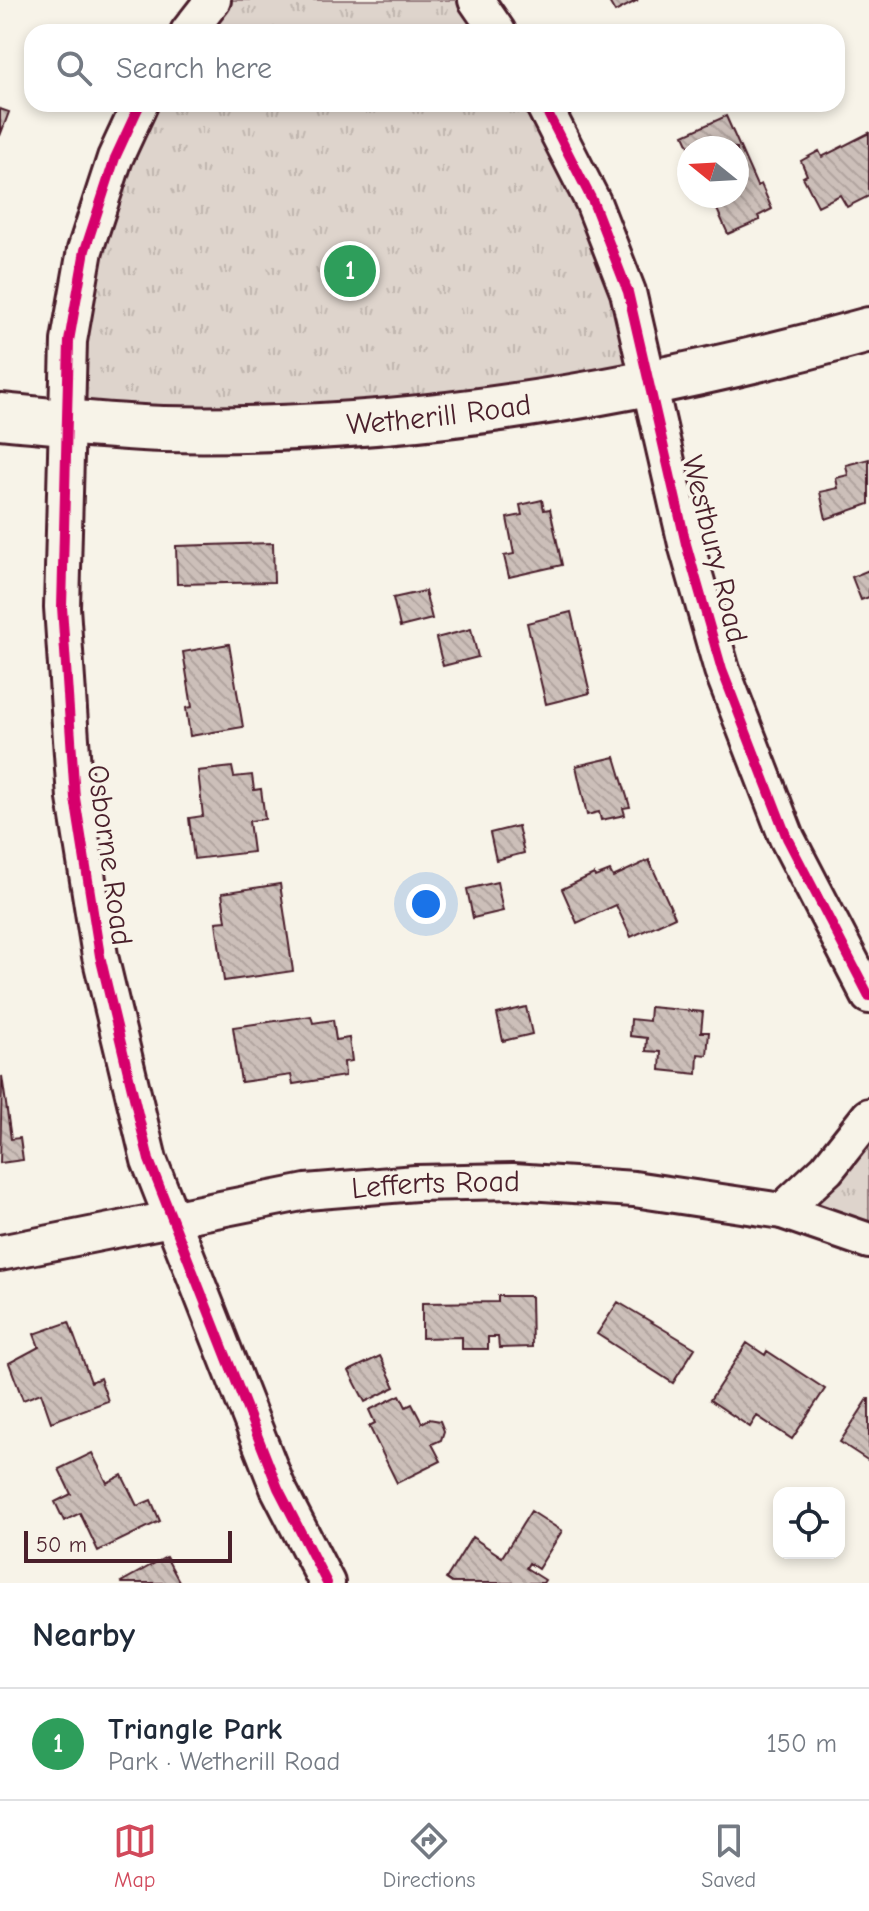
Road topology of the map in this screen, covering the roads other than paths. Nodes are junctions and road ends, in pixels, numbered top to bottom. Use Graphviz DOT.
graph roads {
  1 [pos="213,0"];
  2 [pos="476,0"];
  3 [pos="194,24"];
  4 [pos="492,24"];
  5 [pos="136,112"];
  6 [pos="547,112"];
  7 [pos="869,330"];
  8 [pos="650,382"];
  9 [pos="0,416"];
  10 [pos="67,422"];
  11 [pos="869,996"];
  12 [pos="869,1116"];
  13 [pos="782,1211"];
  14 [pos="170,1219"];
  15 [pos="869,1241"];
  16 [pos="0,1253"];
  17 [pos="327,1583"];
  1 -- 3 [label="street"];
  2 -- 4 [label="street"];
  5 -- 10 [label="street, Osborne Road"];
  6 -- 8 [label="street, Westbury Road"];
  7 -- 8 [label="street, Wetherill Road"];
  8 -- 10 [label="street, Wetherill Road"];
  8 -- 11 [label="street, Westbury Road"];
  9 -- 10 [label="street, Wetherill Road"];
  10 -- 14 [label="street, Osborne Road"];
  12 -- 13 [label="street"];
  13 -- 14 [label="street, Lefferts Road"];
  13 -- 15 [label="street, Lefferts Road"];
  14 -- 16 [label="street, Lefferts Road"];
  14 -- 17 [label="street, Osborne Road"];
}
